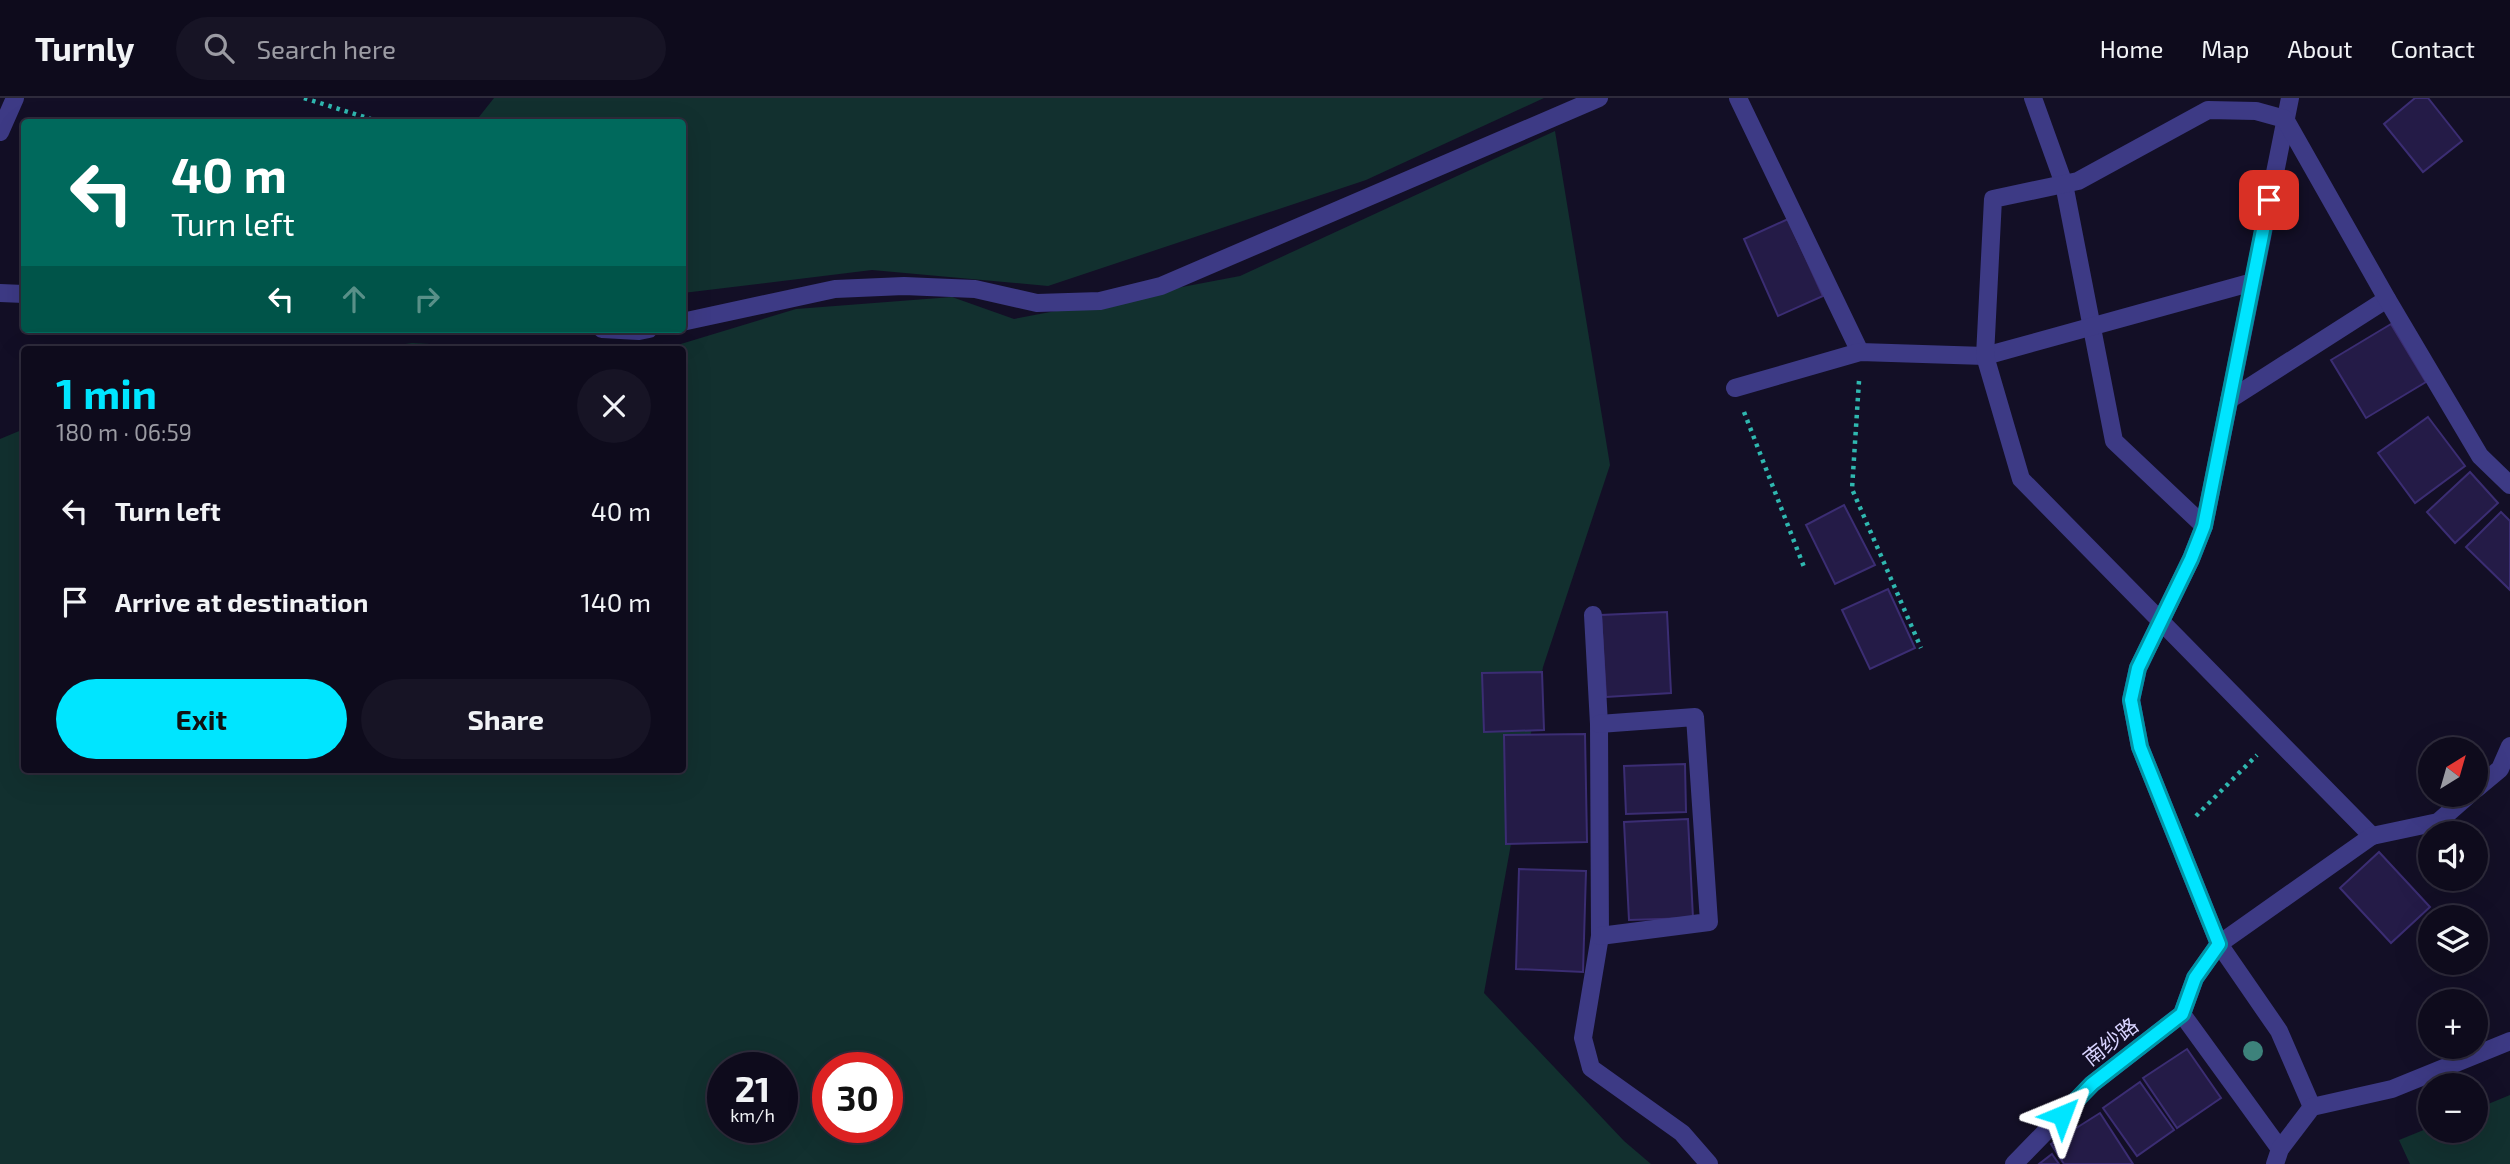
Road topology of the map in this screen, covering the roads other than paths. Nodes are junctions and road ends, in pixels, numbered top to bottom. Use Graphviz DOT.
graph roads {
  1 [pos="15,98"];
  2 [pos="1599,98"];
  3 [pos="1738,98"];
  4 [pos="2033,98"];
  5 [pos="2290,98"];
  6 [pos="2286,119"];
  7 [pos="0,132"];
  8 [pos="2064,184"];
  9 [pos="2253,282"];
  10 [pos="0,293"];
  11 [pos="21,294"];
  12 [pos="2387,299"];
  13 [pos="686,321"];
  14 [pos="2093,326"];
  15 [pos="1860,352"];
  16 [pos="1985,356"];
  17 [pos="1735,388"];
  18 [pos="2229,400"];
  19 [pos="2510,485"];
  20 [pos="2204,526"];
  21 [pos="1593,615"];
  22 [pos="2160,621"];
  23 [pos="1599,724"];
  24 [pos="2510,746"];
  25 [pos="2488,779"];
  26 [pos="2455,807"];
  27 [pos="2372,836"];
  28 [pos="1600,936"];
  29 [pos="2219,944"];
  30 [pos="2182,1014"];
  31 [pos="2510,1041"];
  32 [pos="2312,1107"];
  33 [pos="2277,1156"];
  34 [pos="1709,1164"];
  35 [pos="2014,1164"];
  1 -- 7 [label="street"];
  2 -- 13 [label="street"];
  3 -- 15 [label="street"];
  4 -- 8 [label="street"];
  5 -- 6 [label="street"];
  6 -- 8 [label="street"];
  6 -- 9 [label="street"];
  6 -- 12 [label="street"];
  8 -- 14 [label="street"];
  8 -- 16 [label="street"];
  9 -- 14 [label="street"];
  9 -- 18 [label="street"];
  10 -- 11 [label="street"];
  12 -- 18 [label="street"];
  12 -- 19 [label="street"];
  14 -- 16 [label="street"];
  14 -- 20 [label="street"];
  15 -- 16 [label="street"];
  15 -- 17 [label="street"];
  16 -- 22 [label="street"];
  18 -- 20 [label="street"];
  20 -- 22 [label="street"];
  21 -- 23 [label="street"];
  22 -- 27 [label="street"];
  22 -- 29 [label="street"];
  23 -- 28 [label="street"];
  23 -- 28 [label="street"];
  24 -- 25 [label="street"];
  26 -- 27 [label="street"];
  27 -- 29 [label="street"];
  28 -- 34 [label="street"];
  29 -- 30 [label="street"];
  29 -- 32 [label="street"];
  30 -- 33 [label="street"];
  30 -- 35 [label="street, 南纱路"];
  31 -- 32 [label="street"];
  32 -- 33 [label="street"];
}
